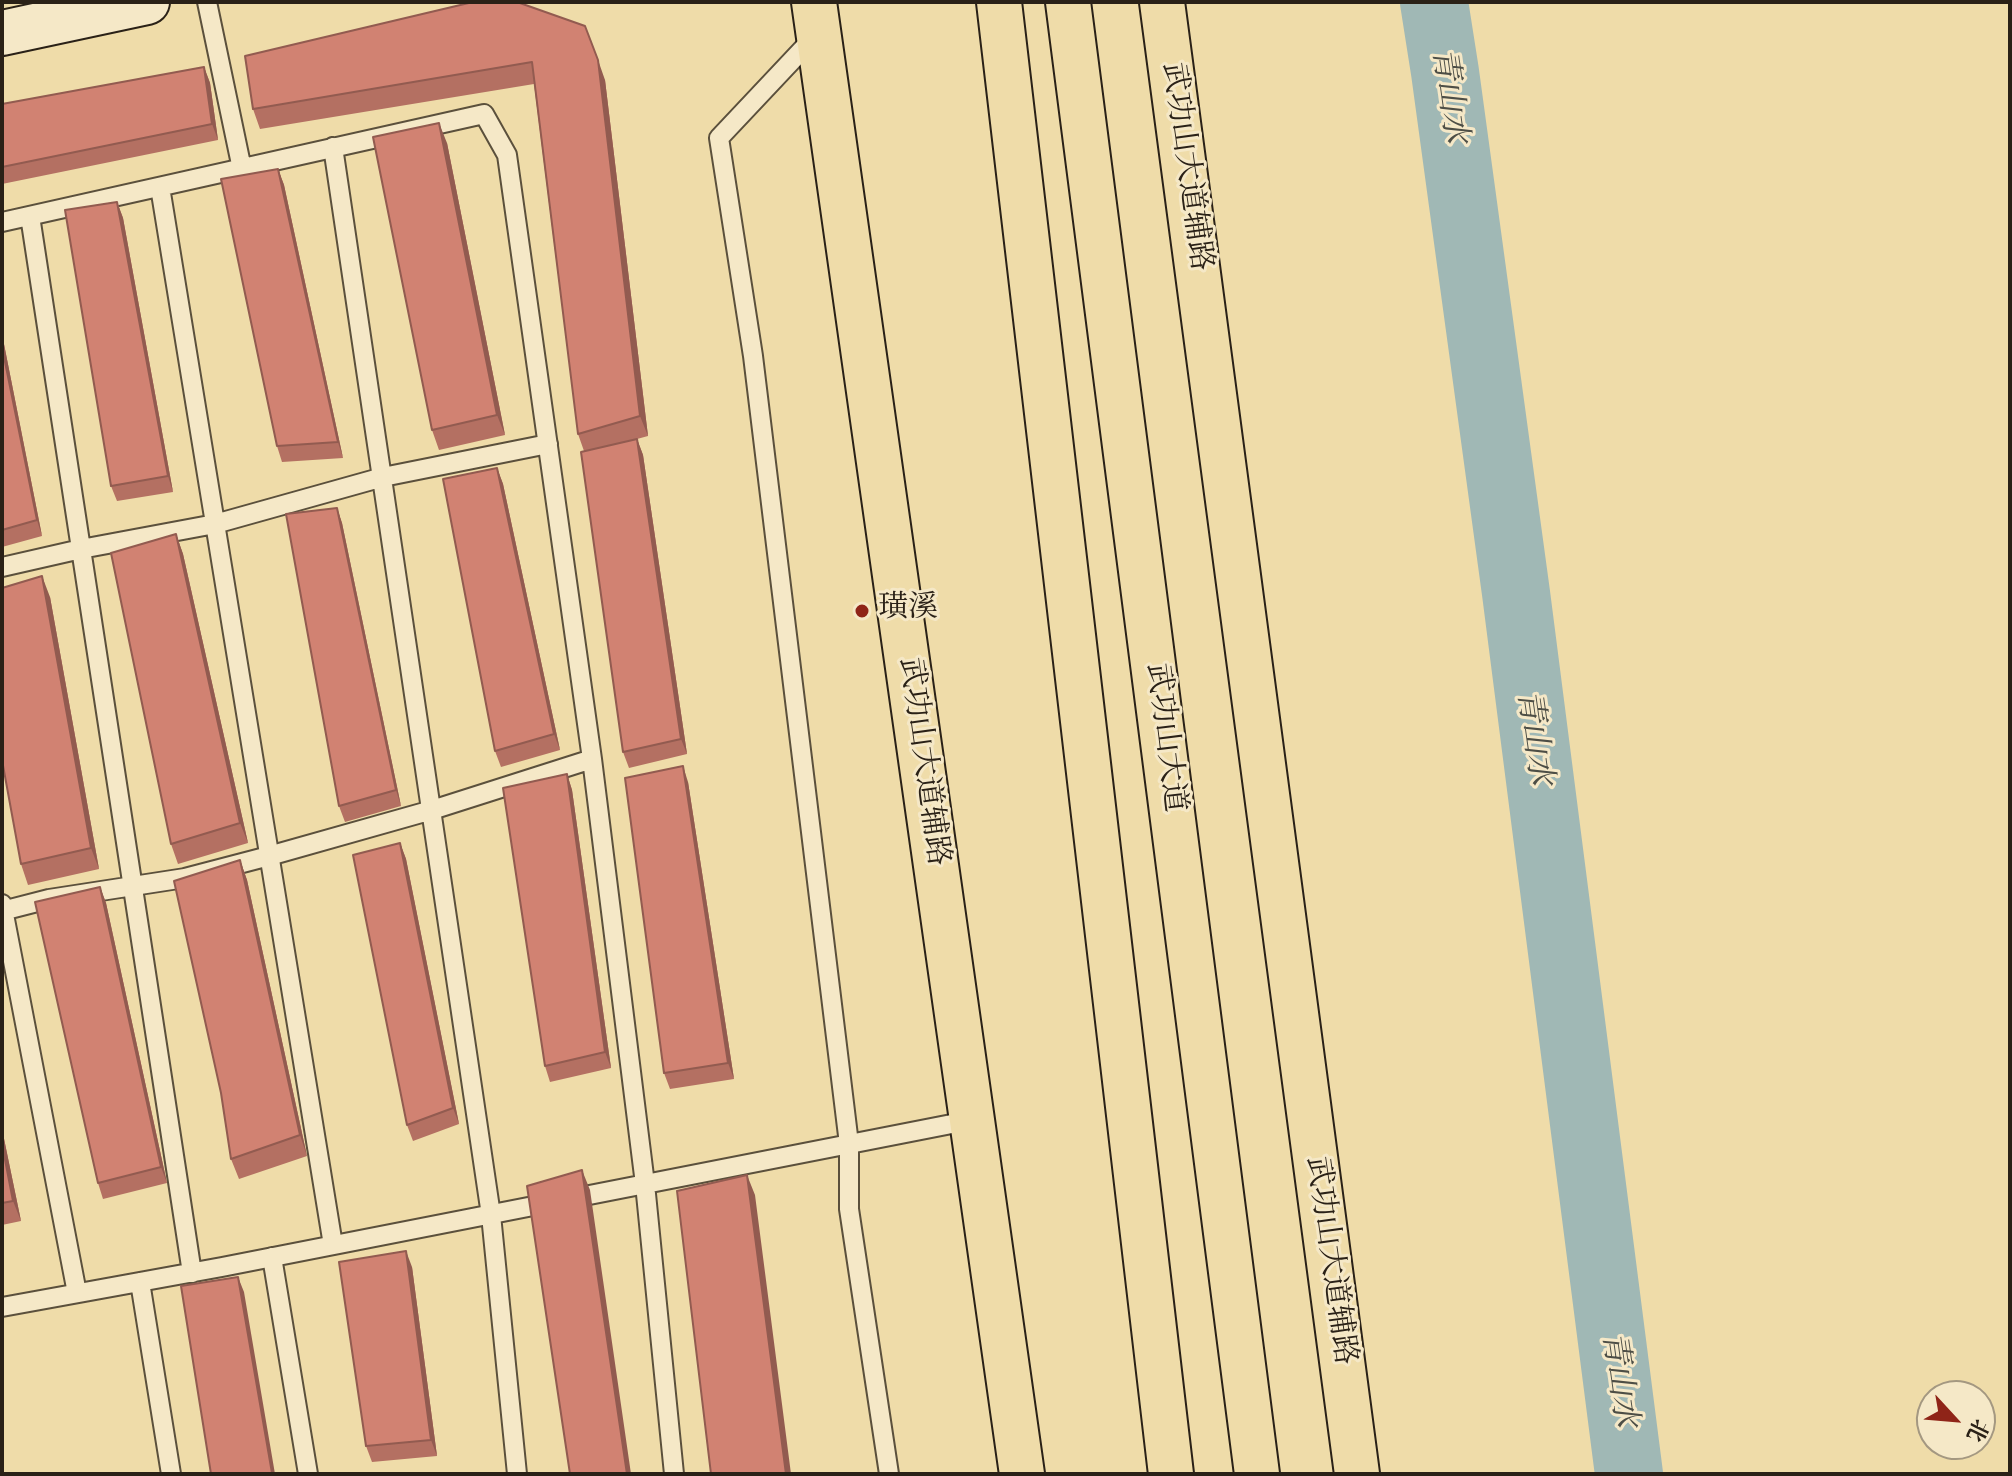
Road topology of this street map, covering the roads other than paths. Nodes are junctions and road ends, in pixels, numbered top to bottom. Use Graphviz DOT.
graph roads {
  1 [pos="147,2"];
  2 [pos="207,2"];
  3 [pos="999,2"];
  4 [pos="1068,2"];
  5 [pos="1162,2"];
  6 [pos="817,17"];
  7 [pos="2,33"];
  8 [pos="333,147"];
  9 [pos="242,169"];
  10 [pos="160,187"];
  11 [pos="30,216"];
  12 [pos="2,222"];
  13 [pos="548,444"];
  14 [pos="383,477"];
  15 [pos="215,524"];
  16 [pos="81,549"];
  17 [pos="2,567"];
  18 [pos="592,759"];
  19 [pos="432,810"];
  20 [pos="269,856"];
  21 [pos="133,886"];
  22 [pos="2,909"];
  23 [pos="972,1120"];
  24 [pos="849,1144"];
  25 [pos="645,1184"];
  26 [pos="491,1215"];
  27 [pos="333,1245"];
  28 [pos="272,1257"];
  29 [pos="192,1273"];
  30 [pos="140,1282"];
  31 [pos="77,1293"];
  32 [pos="2,1307"];
  33 [pos="171,1474"];
  34 [pos="308,1474"];
  35 [pos="517,1474"];
  36 [pos="674,1474"];
  37 [pos="889,1474"];
  38 [pos="1022,1474"];
  39 [pos="1171,1474"];
  40 [pos="1257,1474"];
  41 [pos="1357,1474"];
  1 -- 7 [label="main road"];
  2 -- 9 [label="lane"];
  3 -- 39 [label="main road"];
  4 -- 40 [label="main road, 武功山大道"];
  5 -- 41 [label="main road, 武功山大道辅路"];
  6 -- 23 [label="main road, 武功山大道辅路"];
  6 -- 24 [label="lane"];
  8 -- 9 [label="lane"];
  8 -- 13 [label="lane"];
  8 -- 14 [label="lane"];
  9 -- 10 [label="lane"];
  10 -- 11 [label="lane"];
  10 -- 15 [label="lane"];
  11 -- 12 [label="lane"];
  11 -- 16 [label="lane"];
  13 -- 14 [label="lane"];
  13 -- 18 [label="lane"];
  14 -- 15 [label="lane"];
  14 -- 19 [label="lane"];
  15 -- 16 [label="lane"];
  15 -- 20 [label="lane"];
  16 -- 17 [label="lane"];
  16 -- 21 [label="lane"];
  18 -- 19 [label="lane"];
  18 -- 25 [label="lane"];
  19 -- 20 [label="lane"];
  19 -- 26 [label="lane"];
  20 -- 21 [label="lane"];
  20 -- 27 [label="lane"];
  21 -- 22 [label="lane"];
  21 -- 29 [label="lane"];
  22 -- 31 [label="lane"];
  23 -- 24 [label="lane"];
  23 -- 38 [label="main road, 武功山大道辅路"];
  24 -- 25 [label="lane"];
  24 -- 37 [label="lane"];
  25 -- 26 [label="lane"];
  25 -- 36 [label="lane"];
  26 -- 27 [label="lane"];
  26 -- 35 [label="lane"];
  27 -- 28 [label="lane"];
  28 -- 29 [label="lane"];
  28 -- 34 [label="lane"];
  29 -- 30 [label="lane"];
  30 -- 31 [label="lane"];
  30 -- 33 [label="lane"];
  31 -- 32 [label="lane"];
}
